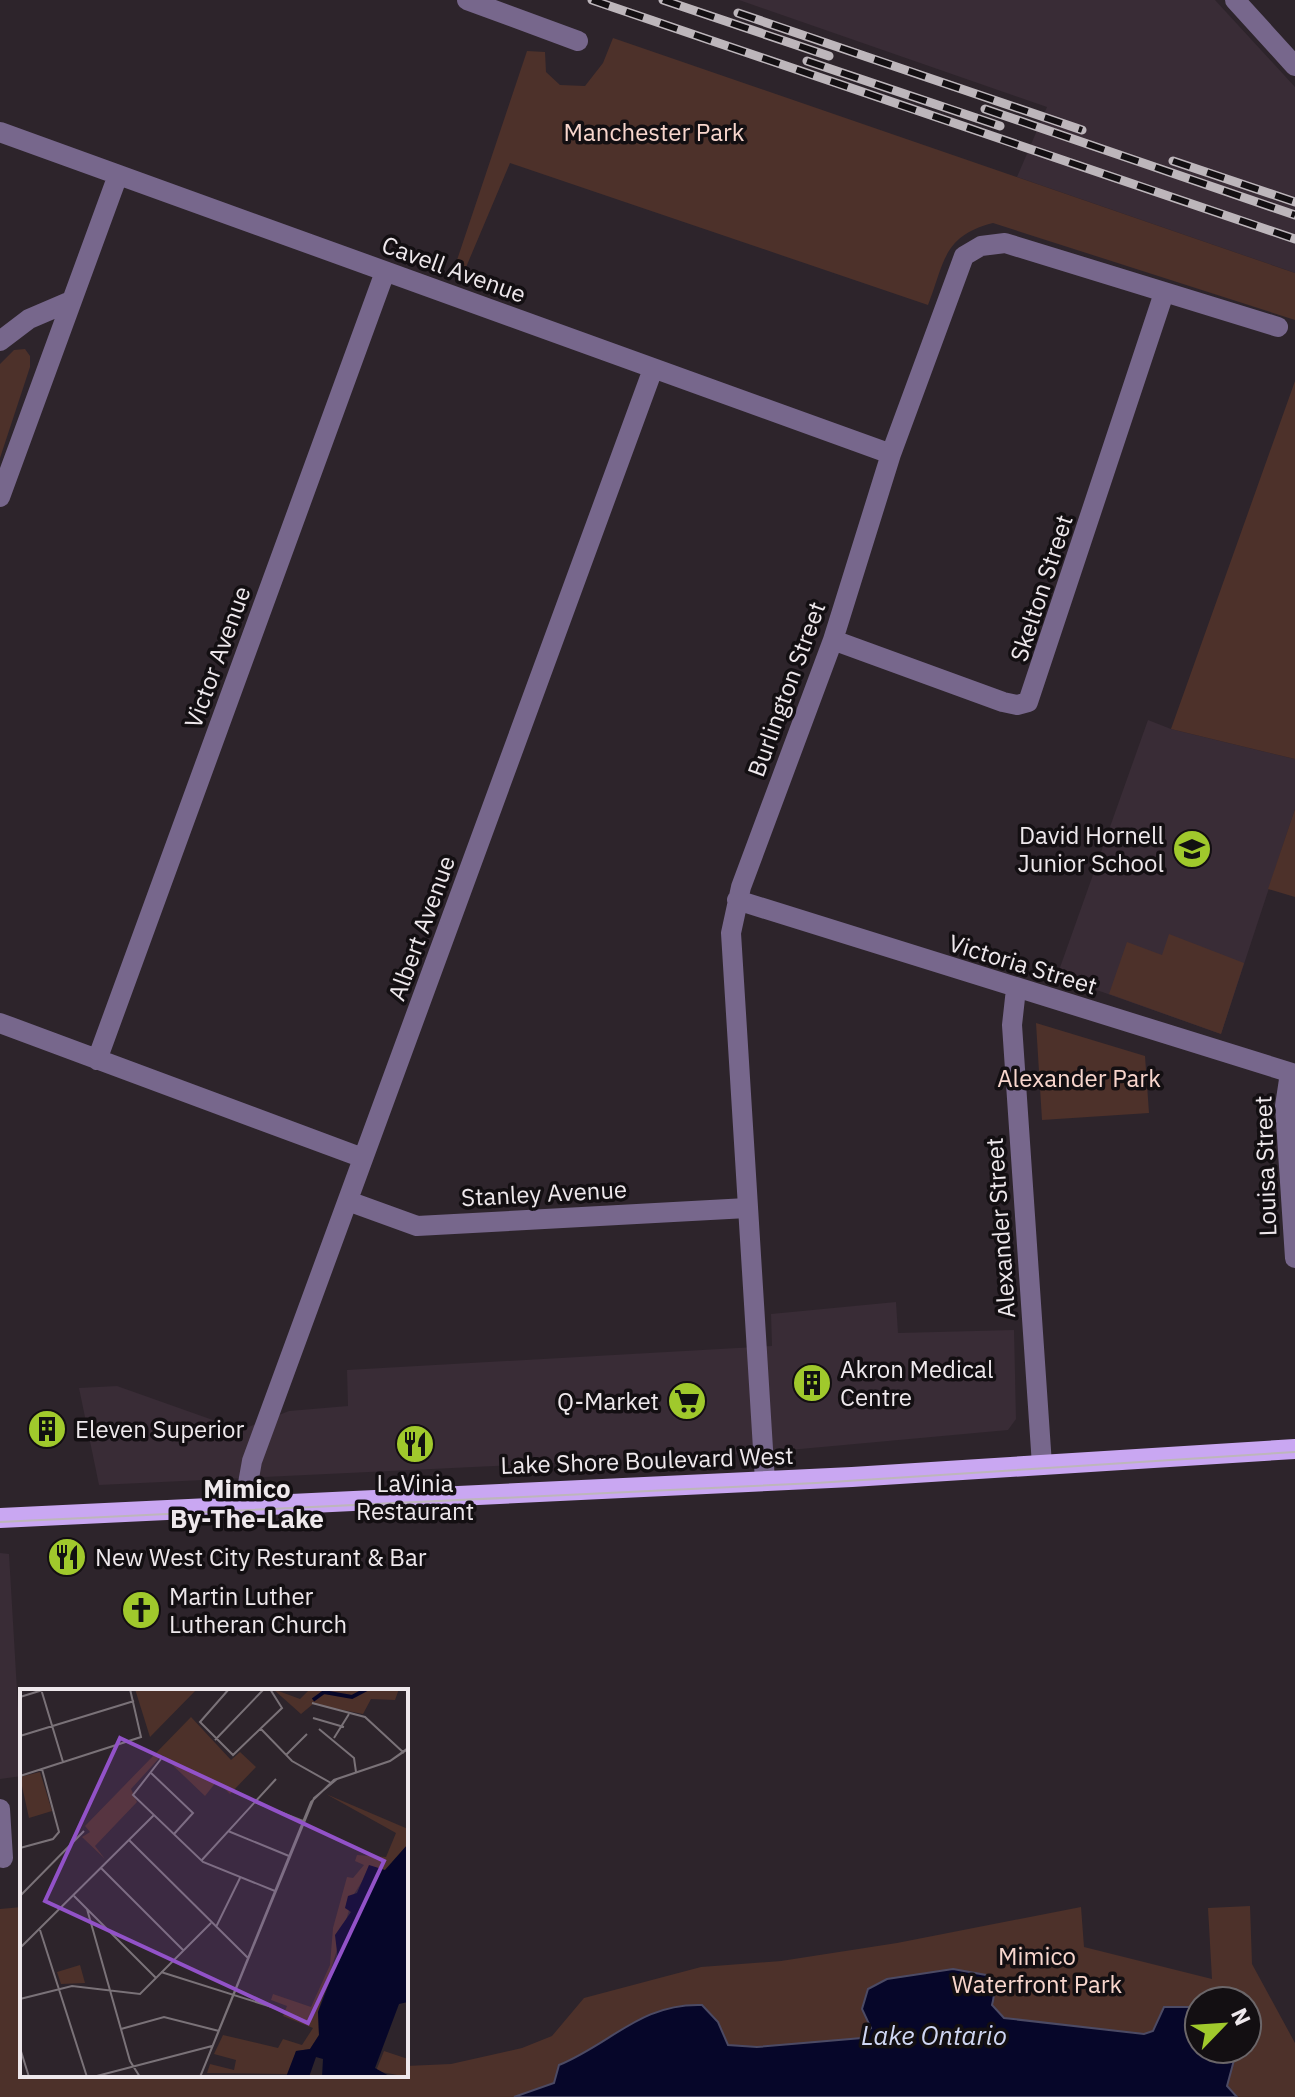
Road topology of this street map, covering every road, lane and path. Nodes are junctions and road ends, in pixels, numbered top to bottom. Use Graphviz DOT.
graph roads {
  1 [pos="467,0"];
  2 [pos="1235,0"];
  3 [pos="578,41"];
  4 [pos="1295,66"];
  5 [pos="0,132"];
  6 [pos="118,175"];
  7 [pos="385,272"];
  8 [pos="1164,293"];
  9 [pos="71,301"];
  10 [pos="1278,327"];
  11 [pos="0,341"];
  12 [pos="653,369"];
  13 [pos="891,454"];
  14 [pos="0,497"];
  15 [pos="833,640"];
  16 [pos="737,900"];
  17 [pos="1016,989"];
  18 [pos="0,1023"];
  19 [pos="97,1060"];
  20 [pos="1292,1073"];
  21 [pos="363,1158"];
  22 [pos="348,1201"];
  23 [pos="747,1208"];
  24 [pos="1295,1258"];
  25 [pos="1295,1449"];
  26 [pos="1042,1465"];
  27 [pos="765,1481"];
  28 [pos="244,1506"];
  29 [pos="0,1518"];
  30 [pos="0,1809"];
  31 [pos="3,1858"];
  1 -- 3 [label="street"];
  2 -- 4 [label="street"];
  5 -- 6 [label="street, Cavell Avenue"];
  6 -- 7 [label="street, Cavell Avenue"];
  6 -- 9 [label="street"];
  7 -- 12 [label="street, Cavell Avenue"];
  7 -- 19 [label="street, Victor Avenue"];
  8 -- 10 [label="street, Burlington Street"];
  8 -- 13 [label="street, Burlington Street"];
  8 -- 15 [label="street, Skelton Street"];
  9 -- 11 [label="street"];
  9 -- 14 [label="street"];
  12 -- 13 [label="street, Cavell Avenue"];
  12 -- 21 [label="street, Albert Avenue"];
  13 -- 15 [label="street, Burlington Street"];
  15 -- 16 [label="street, Burlington Street"];
  16 -- 17 [label="street, Victoria Street"];
  16 -- 23 [label="street, Burlington Street"];
  17 -- 20 [label="street, Victoria Street"];
  17 -- 26 [label="street, Alexander Street"];
  18 -- 19 [label="street"];
  19 -- 21 [label="street"];
  20 -- 24 [label="street, Louisa Street"];
  21 -- 22 [label="street, Albert Avenue"];
  22 -- 23 [label="street, Stanley Avenue"];
  22 -- 28 [label="street, Albert Avenue"];
  23 -- 27 [label="street, Burlington Street"];
  25 -- 26 [label="main road, Lake Shore Boulevard West"];
  26 -- 27 [label="main road, Lake Shore Boulevard West"];
  27 -- 28 [label="main road, Lake Shore Boulevard West"];
  28 -- 29 [label="main road, Lake Shore Boulevard West"];
  30 -- 31 [label="street"];
}
